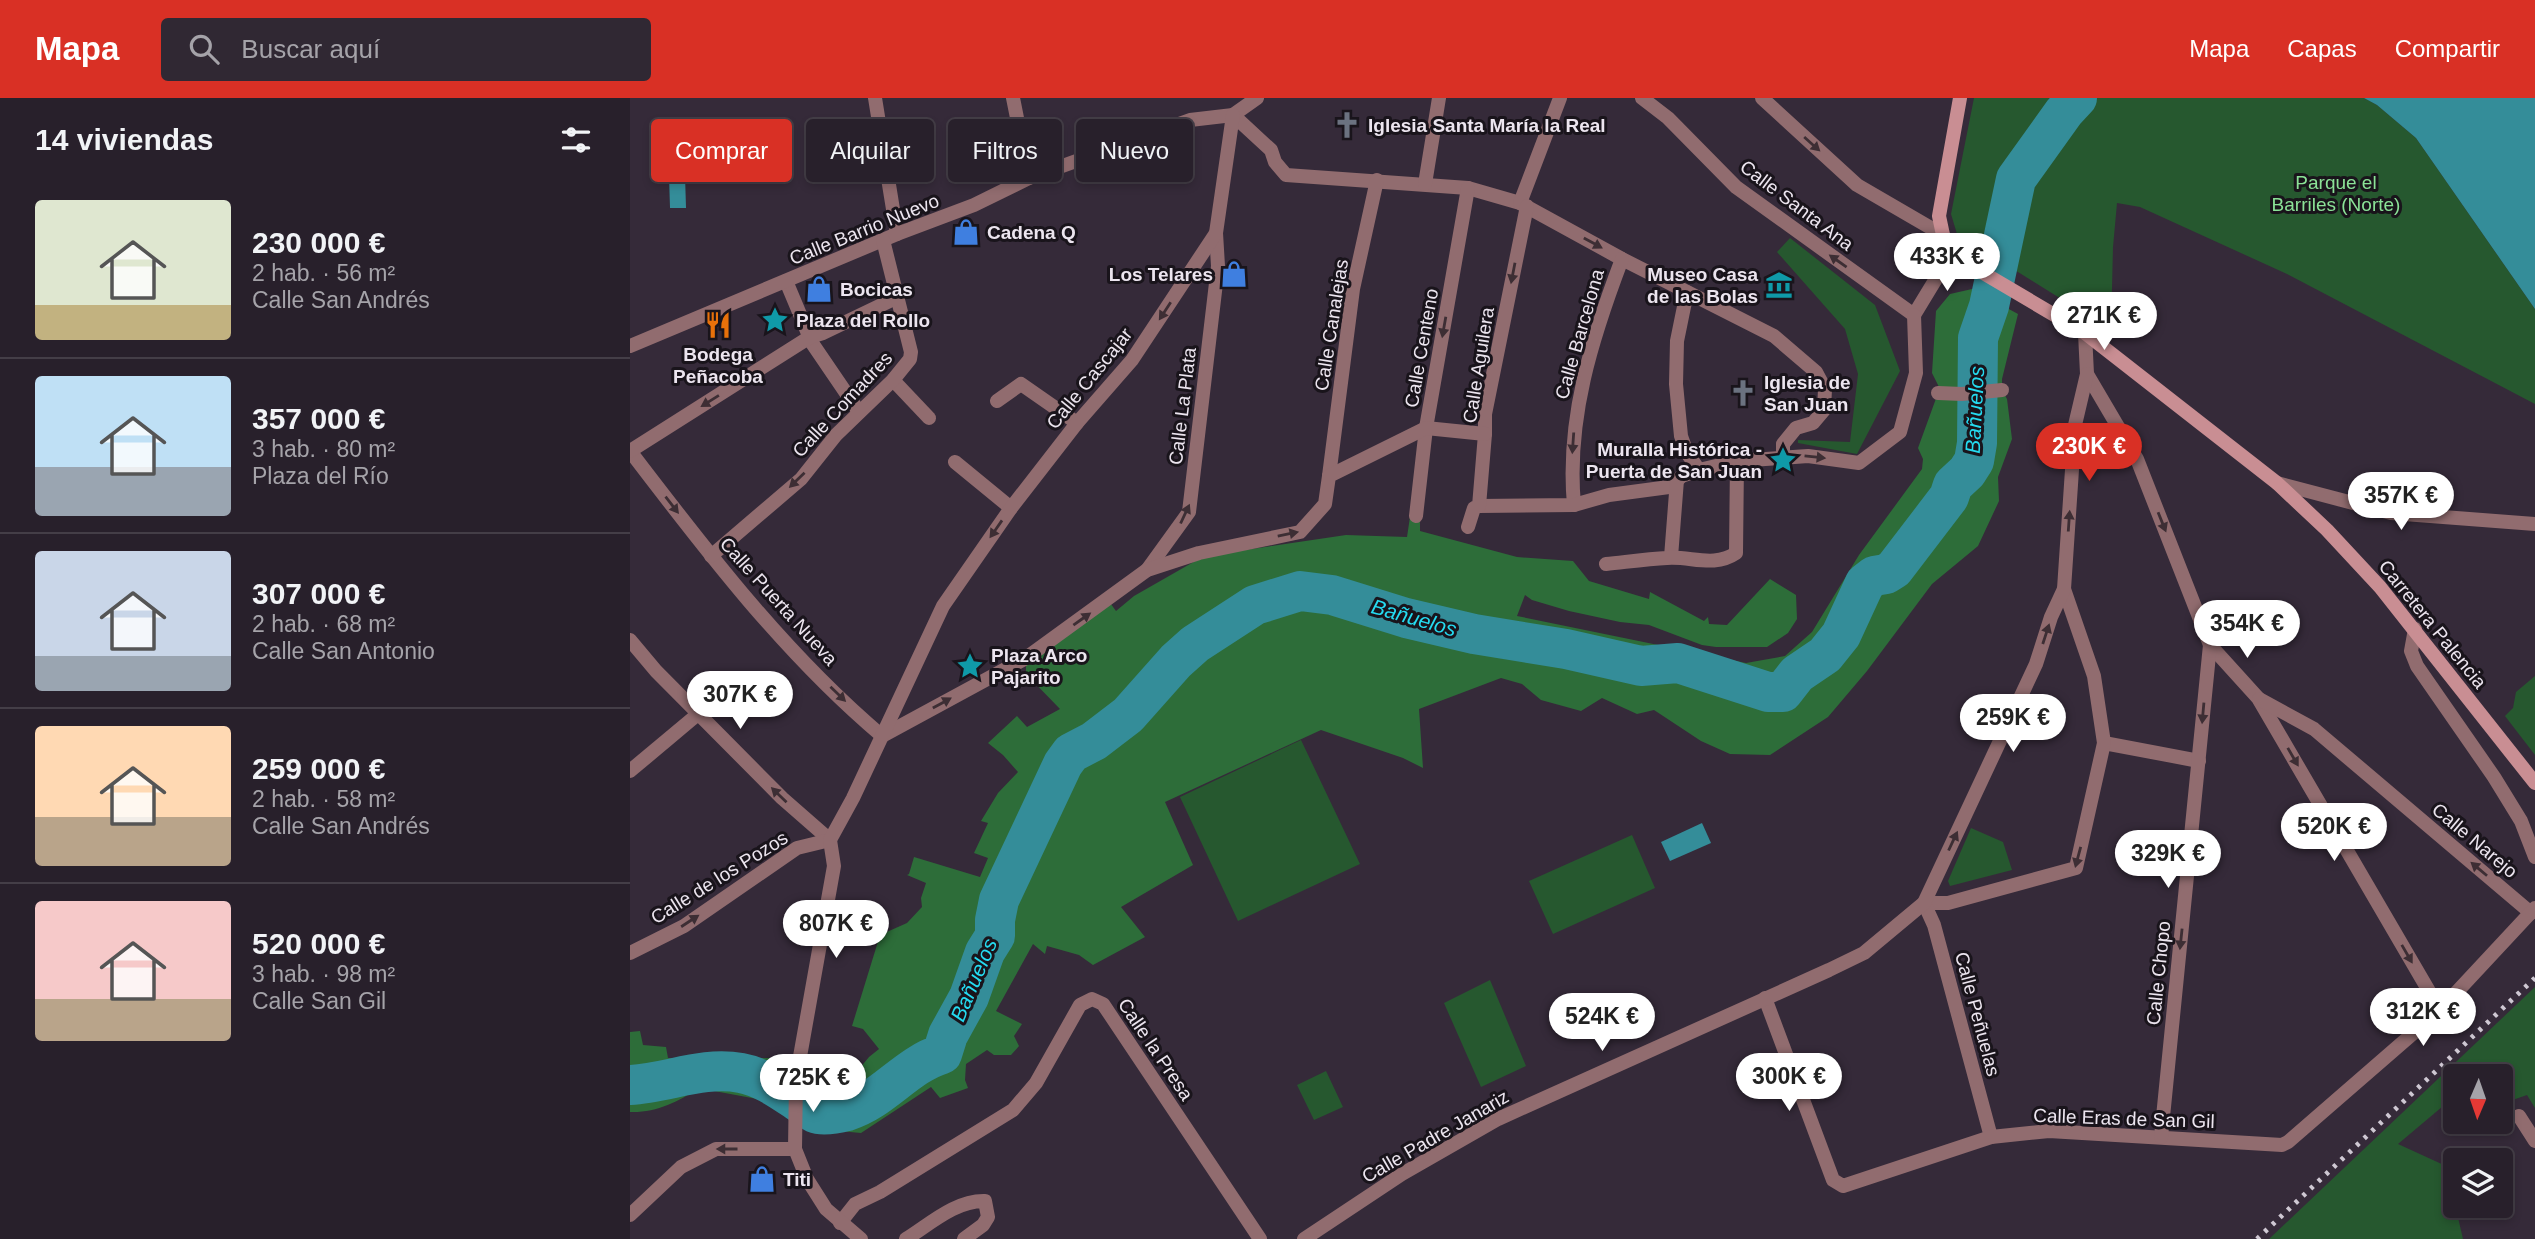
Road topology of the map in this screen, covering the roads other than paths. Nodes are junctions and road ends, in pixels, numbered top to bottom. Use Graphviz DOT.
graph roads {
  1 [pos="875,98"];
  2 [pos="1013,98"];
  3 [pos="1256,98"];
  4 [pos="1438,98"];
  5 [pos="1560,98"];
  6 [pos="1642,98"];
  7 [pos="1762,98"];
  8 [pos="1960,98"];
  9 [pos="1233,115"];
  10 [pos="1017,119"];
  11 [pos="1062,166"];
  12 [pos="1377,180"];
  13 [pos="1021,182"];
  14 [pos="1425,184"];
  15 [pos="1468,188"];
  16 [pos="1524,205"];
  17 [pos="1216,233"];
  18 [pos="1942,235"];
  19 [pos="890,237"];
  20 [pos="1951,254"];
  21 [pos="1622,259"];
  22 [pos="786,281"];
  23 [pos="1687,292"];
  24 [pos="898,297"];
  25 [pos="1914,314"];
  26 [pos="2085,333"];
  27 [pos="810,337"];
  28 [pos="630,346"];
  29 [pos="2087,374"];
  30 [pos="893,380"];
  31 [pos="2002,390"];
  32 [pos="1938,393"];
  33 [pos="997,401"];
  34 [pos="859,412"];
  35 [pos="929,418"];
  36 [pos="1077,423"];
  37 [pos="1426,428"];
  38 [pos="1485,434"];
  39 [pos="630,451"];
  40 [pos="1783,457"];
  41 [pos="1737,461"];
  42 [pos="955,462"];
  43 [pos="1699,470"];
  44 [pos="1329,477"];
  45 [pos="1677,480"];
  46 [pos="2277,483"];
  47 [pos="1574,505"];
  48 [pos="1479,506"];
  49 [pos="1011,508"];
  50 [pos="1416,516"];
  51 [pos="2535,524"];
  52 [pos="1468,527"];
  53 [pos="711,556"];
  54 [pos="1671,557"];
  55 [pos="1606,564"];
  56 [pos="1147,570"];
  57 [pos="2064,589"];
  58 [pos="2415,629"];
  59 [pos="630,640"];
  60 [pos="2210,645"];
  61 [pos="635,656"];
  62 [pos="2258,698"];
  63 [pos="698,714"];
  64 [pos="882,736"];
  65 [pos="2104,743"];
  66 [pos="2199,761"];
  67 [pos="630,771"];
  68 [pos="2535,783"];
  69 [pos="830,840"];
  70 [pos="2535,857"];
  71 [pos="1924,903"];
  72 [pos="2533,911"];
  73 [pos="630,953"];
  74 [pos="1765,998"];
  75 [pos="2440,1010"];
  76 [pos="2519,1116"];
  77 [pos="1991,1137"];
  78 [pos="2161,1137"];
  79 [pos="2535,1141"];
  80 [pos="795,1150"];
  81 [pos="630,1216"];
  82 [pos="841,1223"];
  83 [pos="861,1239"];
  84 [pos="906,1239"];
  85 [pos="964,1239"];
  86 [pos="1260,1239"];
  87 [pos="1304,1239"];
  1 -- 19 [label="street, Calle Comadres"];
  2 -- 10 [label="street"];
  3 -- 9 [label="street"];
  4 -- 14 [label="street"];
  5 -- 16 [label="street, Calle Aguilera"];
  25 -- 6 [label="street, Calle Santa Ana, one-way"];
  7 -- 18 [label="street, one-way"];
  8 -- 18 [label="street"];
  9 -- 11 [label="street, Calle Barrio Nuevo"];
  9 -- 12 [label="street"];
  9 -- 17 [label="street, Calle Cascajar"];
  12 -- 14 [label="street"];
  12 -- 44 [label="street, Calle Canalejas"];
  13 -- 19 [label="street, Calle Barrio Nuevo"];
  14 -- 15 [label="street"];
  15 -- 16 [label="street"];
  15 -- 37 [label="street, Calle Centeno, one-way"];
  16 -- 21 [label="street, one-way"];
  16 -- 38 [label="street, Calle Aguilera, one-way"];
  17 -- 36 [label="street, Calle Cascajar, one-way"];
  56 -- 17 [label="street, Calle La Plata, one-way"];
  18 -- 20 [label="street"];
  19 -- 22 [label="street, Calle Barrio Nuevo"];
  19 -- 24 [label="street, Calle Comadres"];
  20 -- 25 [label="street"];
  20 -- 26 [label="street, Carretera Palencia"];
  21 -- 23 [label="street"];
  21 -- 47 [label="street, Calle Barcelona, one-way"];
  22 -- 27 [label="street"];
  22 -- 28 [label="street, Calle Barrio Nuevo"];
  23 -- 40 [label="street"];
  23 -- 43 [label="street"];
  24 -- 27 [label="street"];
  24 -- 30 [label="street, Calle Comadres"];
  40 -- 25 [label="street, one-way"];
  26 -- 29 [label="street"];
  26 -- 46 [label="street, Carretera Palencia"];
  27 -- 34 [label="street"];
  27 -- 39 [label="street, one-way"];
  57 -- 29 [label="street, one-way"];
  29 -- 60 [label="street, one-way"];
  30 -- 34 [label="street, Calle Comadres"];
  30 -- 35 [label="street"];
  31 -- 32 [label="street"];
  33 -- 36 [label="street"];
  34 -- 53 [label="street, Calle Comadres, one-way"];
  36 -- 49 [label="street, Calle Cascajar"];
  37 -- 38 [label="street"];
  37 -- 44 [label="street"];
  37 -- 50 [label="street, Calle Centeno"];
  38 -- 48 [label="street, Calle Aguilera"];
  39 -- 53 [label="street, Calle Puerta Nueva, one-way"];
  40 -- 41 [label="street"];
  41 -- 43 [label="street"];
  41 -- 54 [label="street"];
  42 -- 49 [label="street"];
  43 -- 45 [label="street"];
  56 -- 44 [label="street, Calle Canalejas, one-way"];
  45 -- 47 [label="street"];
  45 -- 54 [label="street"];
  46 -- 51 [label="street"];
  46 -- 58 [label="street, Carretera Palencia"];
  47 -- 48 [label="street"];
  48 -- 52 [label="street, Calle Aguilera"];
  49 -- 64 [label="street, Calle Cascajar, one-way"];
  53 -- 64 [label="street, Calle Puerta Nueva, one-way"];
  54 -- 55 [label="street"];
  64 -- 56 [label="street, one-way"];
  57 -- 65 [label="street"];
  71 -- 57 [label="street, one-way"];
  58 -- 68 [label="street, Carretera Palencia"];
  58 -- 70 [label="street"];
  59 -- 61 [label="street"];
  60 -- 62 [label="street"];
  60 -- 66 [label="street, Calle Chopo, one-way"];
  61 -- 63 [label="street"];
  72 -- 62 [label="street, Calle Narejo, one-way"];
  62 -- 75 [label="street, one-way"];
  63 -- 67 [label="street"];
  69 -- 63 [label="street, one-way"];
  64 -- 69 [label="street"];
  65 -- 66 [label="street"];
  65 -- 71 [label="street, one-way"];
  66 -- 78 [label="street, Calle Chopo, one-way"];
  73 -- 69 [label="street, Calle de los Pozos, one-way"];
  69 -- 80 [label="street"];
  71 -- 74 [label="street, Calle Padre Janariz"];
  71 -- 77 [label="street, Calle Peñuelas"];
  72 -- 75 [label="street"];
  74 -- 77 [label="street, Calle Eras de San Gil"];
  74 -- 87 [label="street, Calle Padre Janariz"];
  75 -- 78 [label="street, Calle Eras de San Gil"];
  76 -- 79 [label="street"];
  77 -- 78 [label="street, Calle Eras de San Gil"];
  80 -- 81 [label="street, one-way"];
  80 -- 82 [label="street"];
  82 -- 83 [label="street"];
  82 -- 86 [label="street, Calle la Presa"];
  84 -- 85 [label="street"];
}
